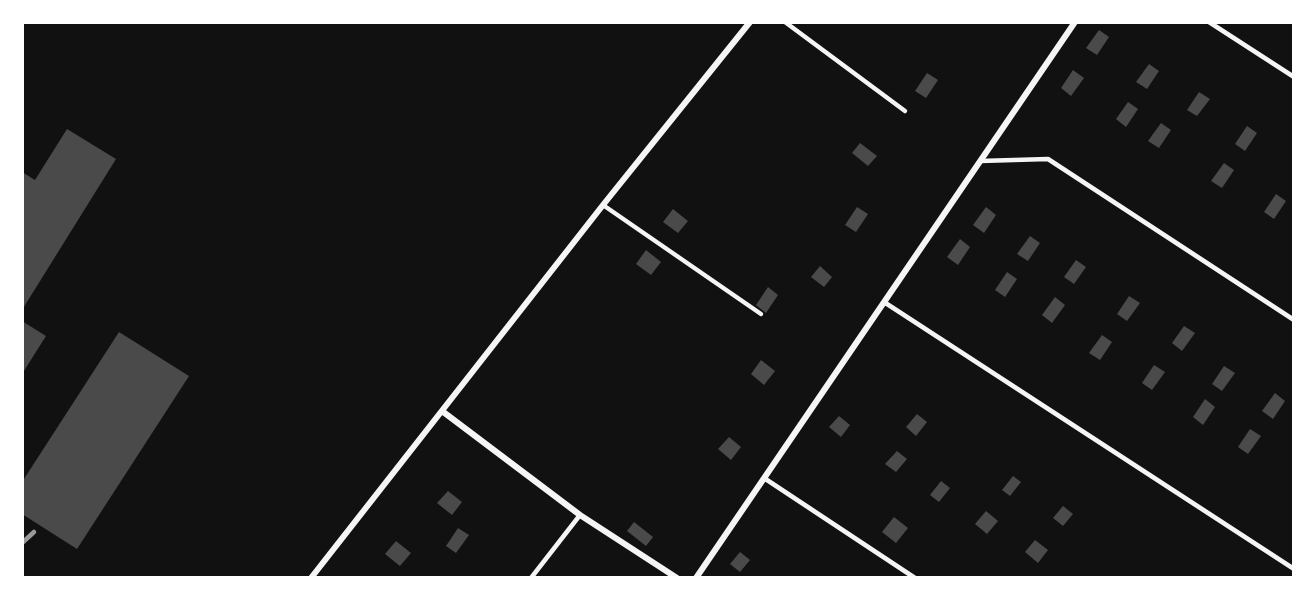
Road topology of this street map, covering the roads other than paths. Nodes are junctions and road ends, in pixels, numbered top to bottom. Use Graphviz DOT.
graph roads {
  1 [pos="750,22"];
  2 [pos="785,22"];
  3 [pos="1075,22"];
  4 [pos="1209,22"];
  5 [pos="1293,77"];
  6 [pos="905,111"];
  7 [pos="980,161"];
  8 [pos="603,204"];
  9 [pos="884,302"];
  10 [pos="761,314"];
  11 [pos="1293,320"];
  12 [pos="442,411"];
  13 [pos="764,478"];
  14 [pos="580,515"];
  15 [pos="1293,569"];
  16 [pos="311,578"];
  17 [pos="531,578"];
  18 [pos="677,578"];
  19 [pos="696,578"];
  20 [pos="915,578"];
  1 -- 8 [label="street"];
  2 -- 6 [label="lane"];
  3 -- 7 [label="street"];
  4 -- 5 [label="lane"];
  7 -- 9 [label="street"];
  7 -- 11 [label="lane"];
  8 -- 10 [label="lane"];
  8 -- 12 [label="street"];
  9 -- 13 [label="street"];
  9 -- 15 [label="lane"];
  12 -- 14 [label="street"];
  12 -- 16 [label="street"];
  13 -- 19 [label="street"];
  13 -- 20 [label="lane"];
  14 -- 17 [label="lane"];
  14 -- 18 [label="street"];
}
